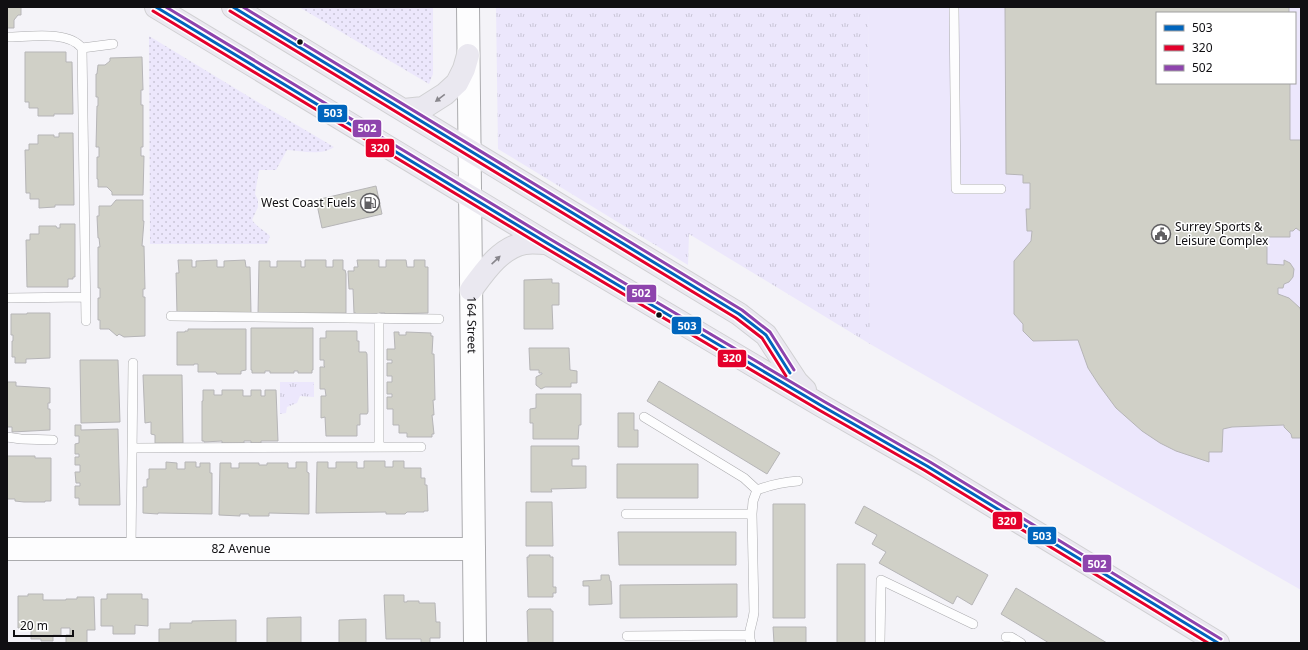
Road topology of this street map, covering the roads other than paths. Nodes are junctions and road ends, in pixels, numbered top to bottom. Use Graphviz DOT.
graph roads {
  1 [pos="156,7"];
  2 [pos="233,7"];
  3 [pos="468,7"];
  4 [pos="954,7"];
  5 [pos="7,37"];
  6 [pos="113,44"];
  7 [pos="82,48"];
  8 [pos="468,55"];
  9 [pos="404,110"];
  10 [pos="470,151"];
  11 [pos="1001,189"];
  12 [pos="470,196"];
  13 [pos="547,243"];
  14 [pos="471,290"];
  15 [pos="85,297"];
  16 [pos="7,298"];
  17 [pos="171,316"];
  18 [pos="379,318"];
  19 [pos="439,319"];
  20 [pos="86,321"];
  21 [pos="133,363"];
  22 [pos="822,406"];
  23 [pos="644,417"];
  24 [pos="7,437"];
  25 [pos="53,440"];
  26 [pos="379,447"];
  27 [pos="421,447"];
  28 [pos="133,448"];
  29 [pos="798,481"];
  30 [pos="757,490"];
  31 [pos="626,514"];
  32 [pos="752,514"];
  33 [pos="7,549"];
  34 [pos="131,549"];
  35 [pos="474,549"];
  36 [pos="973,624"];
  37 [pos="627,636"];
  38 [pos="1006,637"];
  39 [pos="750,639"];
  40 [pos="475,643"];
  41 [pos="880,643"];
  42 [pos="1021,643"];
  43 [pos="1218,643"];
  1 -- 12 [label="main road"];
  2 -- 9 [label="main road"];
  3 -- 8 [label="street, 164 Street"];
  4 -- 11 [label="lane"];
  5 -- 7 [label="lane"];
  6 -- 7 [label="lane"];
  7 -- 15 [label="lane"];
  8 -- 9 [label="main road, one-way"];
  8 -- 10 [label="street, 164 Street"];
  9 -- 10 [label="main road"];
  10 -- 12 [label="street, 164 Street"];
  10 -- 22 [label="main road"];
  12 -- 13 [label="main road"];
  12 -- 14 [label="street, 164 Street"];
  14 -- 13 [label="main road, one-way"];
  13 -- 22 [label="main road"];
  14 -- 35 [label="street, 164 Street"];
  15 -- 16 [label="lane"];
  15 -- 20 [label="lane"];
  17 -- 18 [label="lane"];
  18 -- 19 [label="lane"];
  18 -- 26 [label="lane"];
  21 -- 28 [label="lane"];
  22 -- 43 [label="main road"];
  23 -- 30 [label="lane"];
  24 -- 25 [label="lane"];
  26 -- 27 [label="lane"];
  26 -- 28 [label="lane"];
  28 -- 34 [label="lane"];
  29 -- 30 [label="lane"];
  30 -- 32 [label="lane"];
  31 -- 32 [label="lane"];
  32 -- 39 [label="lane"];
  33 -- 34 [label="street, 82 Avenue"];
  34 -- 35 [label="street, 82 Avenue"];
  35 -- 40 [label="street, 164 Street"];
  36 -- 41 [label="lane"];
  37 -- 39 [label="lane"];
  38 -- 42 [label="lane"];
}
